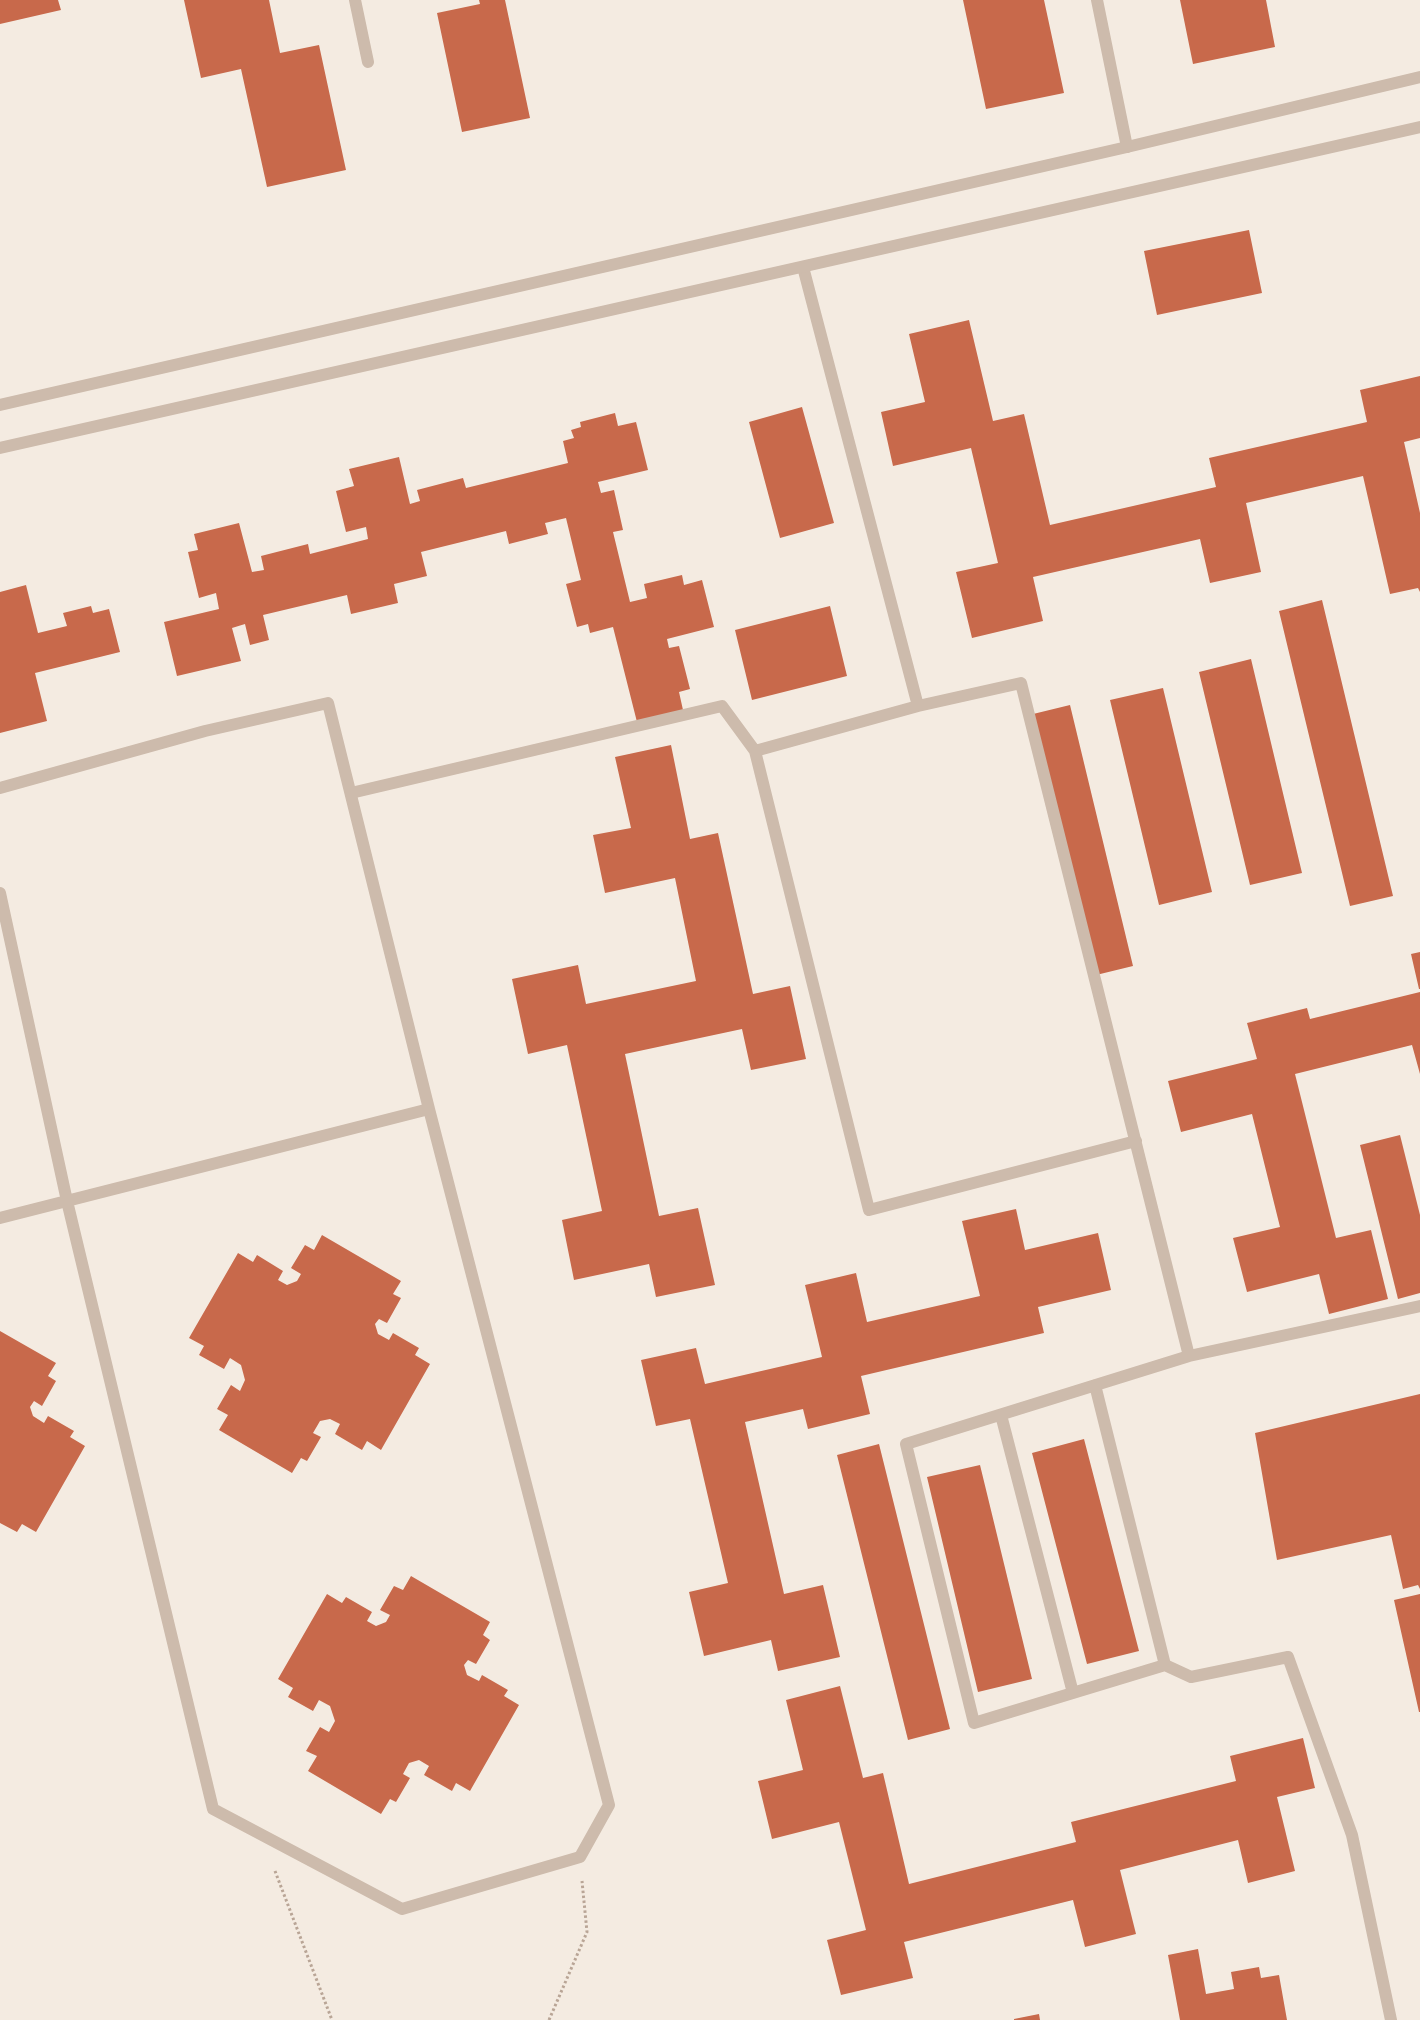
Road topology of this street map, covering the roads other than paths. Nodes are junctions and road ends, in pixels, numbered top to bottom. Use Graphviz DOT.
graph roads {
  1 [pos="355,0"];
  2 [pos="1097,0"];
  3 [pos="368,62"];
  4 [pos="1420,77"];
  5 [pos="1420,127"];
  6 [pos="1127,147"];
  7 [pos="803,267"];
  8 [pos="0,405"];
  9 [pos="0,448"];
  10 [pos="918,706"];
  11 [pos="755,751"];
  12 [pos="0,788"];
  13 [pos="351,793"];
  14 [pos="0,892"];
  15 [pos="429,1109"];
  16 [pos="1136,1141"];
  17 [pos="67,1201"];
  18 [pos="0,1218"];
  19 [pos="1420,1306"];
  20 [pos="1189,1356"];
  21 [pos="1095,1385"];
  22 [pos="1000,1415"];
  23 [pos="1165,1664"];
  24 [pos="1073,1693"];
  25 [pos="1391,2020"];
  1 -- 3 [label="street"];
  2 -- 6 [label="street"];
  4 -- 6 [label="street"];
  5 -- 7 [label="street"];
  6 -- 8 [label="street"];
  7 -- 9 [label="street"];
  7 -- 10 [label="street"];
  10 -- 11 [label="street"];
  10 -- 16 [label="street"];
  11 -- 13 [label="street"];
  11 -- 16 [label="street"];
  12 -- 13 [label="street"];
  13 -- 15 [label="street"];
  14 -- 17 [label="street"];
  15 -- 17 [label="street"];
  15 -- 17 [label="street"];
  16 -- 20 [label="street"];
  17 -- 18 [label="street"];
  19 -- 20 [label="street"];
  20 -- 21 [label="street"];
  21 -- 22 [label="street"];
  21 -- 23 [label="street"];
  22 -- 24 [label="street"];
  22 -- 24 [label="street"];
  23 -- 24 [label="street"];
  23 -- 25 [label="street"];
}
